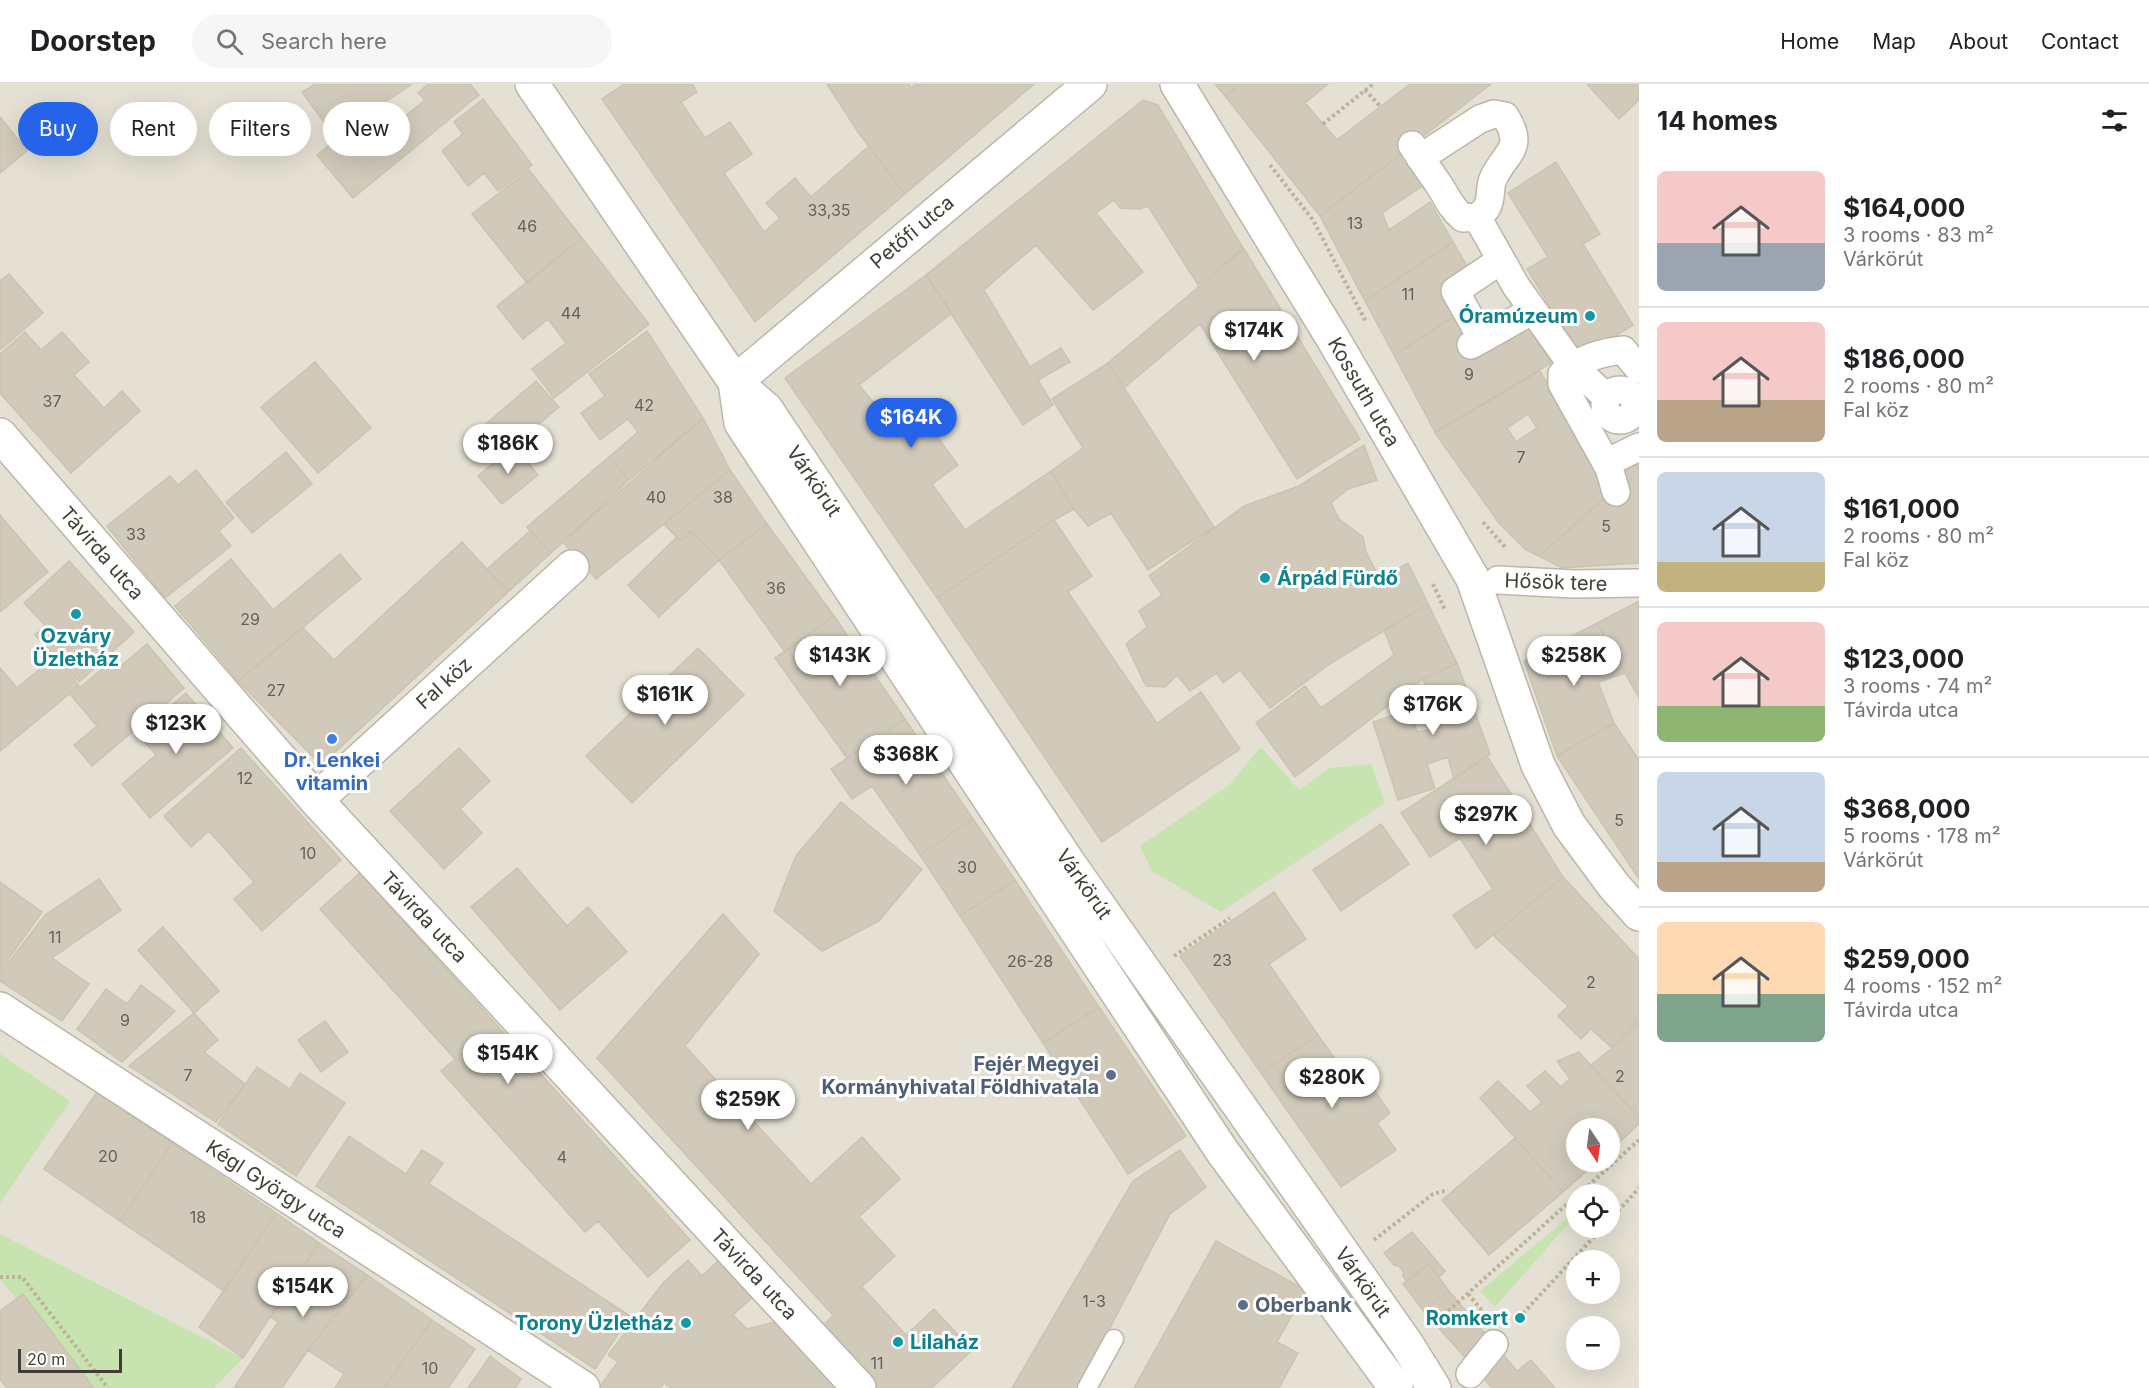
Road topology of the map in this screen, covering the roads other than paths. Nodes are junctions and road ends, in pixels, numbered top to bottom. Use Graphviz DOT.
graph roads {
  1 [pos="532,84"];
  2 [pos="1090,84"];
  3 [pos="1177,84"];
  4 [pos="1477,218"];
  5 [pos="1501,260"];
  6 [pos="1533,310"];
  7 [pos="1572,365"];
  8 [pos="1639,369"];
  9 [pos="735,382"];
  10 [pos="1636,415"];
  11 [pos="0,435"];
  12 [pos="1639,447"];
  13 [pos="1606,464"];
  14 [pos="1616,492"];
  15 [pos="572,567"];
  16 [pos="1486,579"];
  17 [pos="1639,583"];
  18 [pos="316,800"];
  19 [pos="1639,914"];
  20 [pos="0,1009"];
  21 [pos="1114,1339"];
  22 [pos="1494,1344"];
  23 [pos="1470,1374"];
  24 [pos="583,1388"];
  25 [pos="859,1388"];
  26 [pos="1087,1388"];
  27 [pos="1396,1388"];
  28 [pos="1434,1388"];
  1 -- 9 [label="street, Várkörút"];
  2 -- 9 [label="street, Petőfi utca"];
  3 -- 16 [label="street, Kossuth utca"];
  4 -- 4 [label="street"];
  4 -- 5 [label="street"];
  5 -- 6 [label="street"];
  5 -- 6 [label="street"];
  6 -- 7 [label="street"];
  7 -- 8 [label="street"];
  7 -- 10 [label="street"];
  7 -- 13 [label="street"];
  9 -- 27 [label="street, Várkörút"];
  9 -- 28 [label="street, Várkörút"];
  11 -- 18 [label="street, Távirda utca"];
  12 -- 13 [label="street"];
  13 -- 14 [label="street"];
  15 -- 18 [label="street, Fal köz"];
  16 -- 17 [label="street, Hősök tere"];
  16 -- 19 [label="street, Kossuth utca"];
  18 -- 25 [label="street, Távirda utca"];
  20 -- 24 [label="street, Kégl György utca"];
  21 -- 26 [label="lane"];
  22 -- 23 [label="street"];
}
